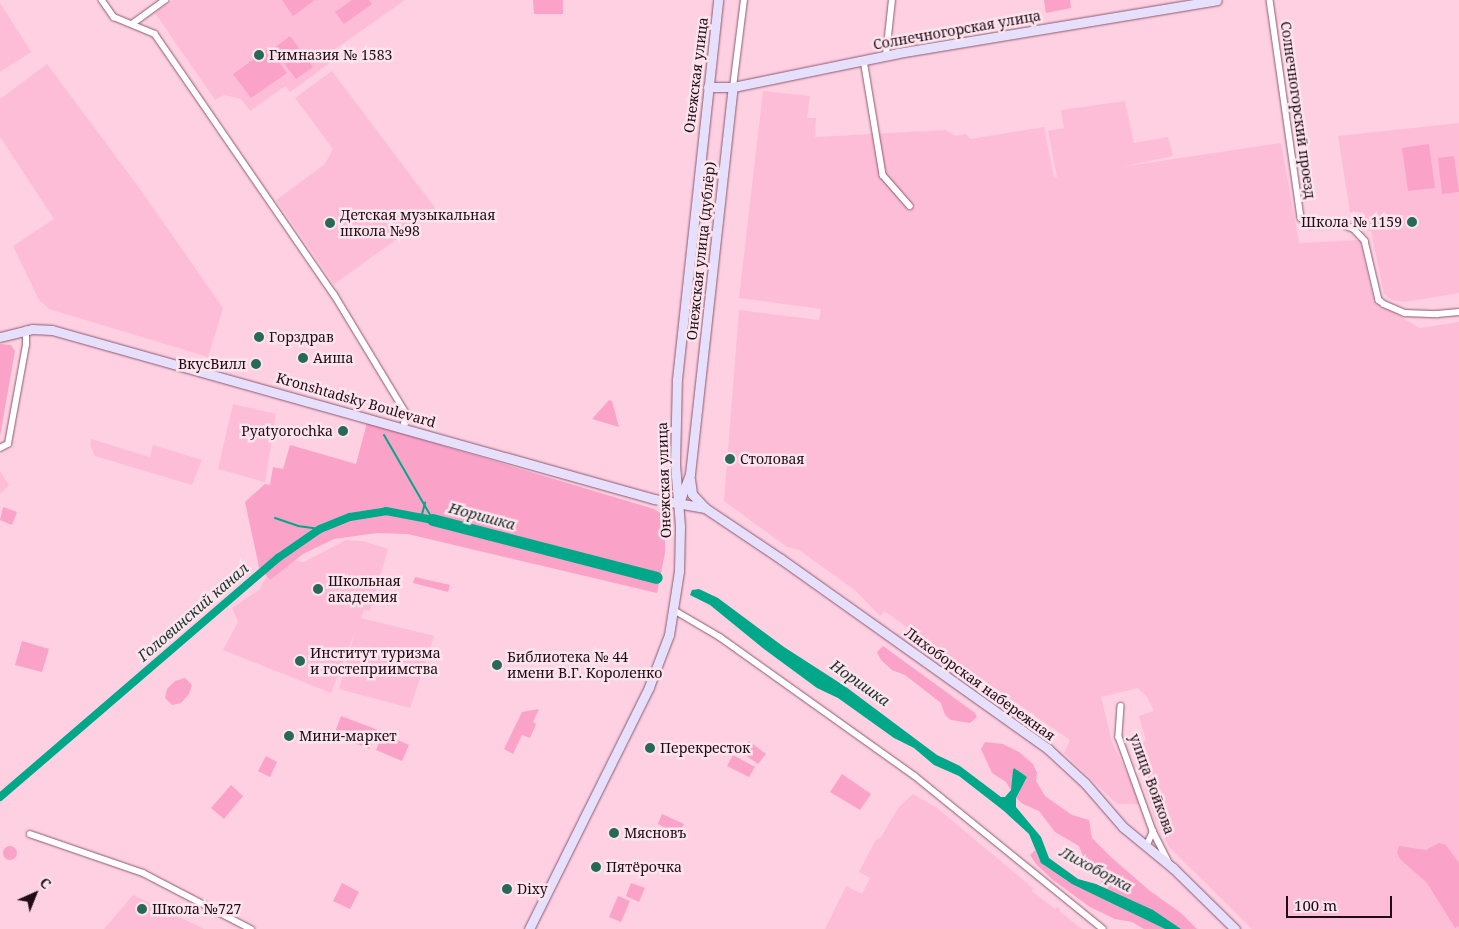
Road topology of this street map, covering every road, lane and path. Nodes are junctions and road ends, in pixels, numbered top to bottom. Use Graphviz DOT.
graph roads {
  1 [pos="102,0"];
  2 [pos="166,0"];
  3 [pos="718,0"];
  4 [pos="744,0"];
  5 [pos="892,0"];
  6 [pos="1217,0"];
  7 [pos="1270,0"];
  8 [pos="1166,4"];
  9 [pos="132,24"];
  10 [pos="886,55"];
  11 [pos="864,60"];
  12 [pos="708,87"];
  13 [pos="733,87"];
  14 [pos="910,206"];
  15 [pos="1459,312"];
  16 [pos="26,330"];
  17 [pos="0,338"];
  18 [pos="404,428"];
  19 [pos="0,448"];
  20 [pos="690,474"];
  21 [pos="679,503"];
  22 [pos="705,508"];
  23 [pos="674,610"];
  24 [pos="1121,706"];
  25 [pos="1153,831"];
  26 [pos="30,834"];
  27 [pos="1146,848"];
  28 [pos="1173,868"];
  29 [pos="251,929"];
  30 [pos="529,929"];
  31 [pos="1103,929"];
  32 [pos="1235,929"];
  1 -- 9 [label="street"];
  2 -- 9 [label="street"];
  3 -- 12 [label="street, Онежская улица"];
  4 -- 13 [label="street, Онежская улица (дублёр)"];
  5 -- 10 [label="street"];
  6 -- 8 [label="street, Солнечногорская улица"];
  7 -- 15 [label="street, Солнечногорский проезд"];
  8 -- 10 [label="street, Солнечногорская улица"];
  9 -- 18 [label="street"];
  10 -- 11 [label="street, Солнечногорская улица"];
  11 -- 13 [label="street, Солнечногорская улица"];
  11 -- 14 [label="street"];
  12 -- 13 [label="street, Солнечногорская улица"];
  12 -- 21 [label="street, Онежская улица"];
  13 -- 20 [label="street, Онежская улица (дублёр)"];
  16 -- 17 [label="street, Kronshtadsky Boulevard"];
  16 -- 18 [label="street, Kronshtadsky Boulevard"];
  16 -- 19 [label="street"];
  18 -- 21 [label="street, Kronshtadsky Boulevard"];
  20 -- 21 [label="street, Онежская улица (дублёр)"];
  20 -- 22 [label="street"];
  21 -- 22 [label="street, Лихоборская набережная"];
  21 -- 23 [label="street, Онежская улица"];
  22 -- 27 [label="street, Лихоборская набережная"];
  23 -- 30 [label="street, Онежская улица"];
  23 -- 31 [label="street"];
  24 -- 25 [label="street, улица Войкова"];
  25 -- 27 [label="street"];
  25 -- 28 [label="street, улица Войкова"];
  26 -- 29 [label="street"];
  27 -- 28 [label="street, Лихоборская набережная"];
  28 -- 32 [label="street, Лихоборская набережная"];
}
